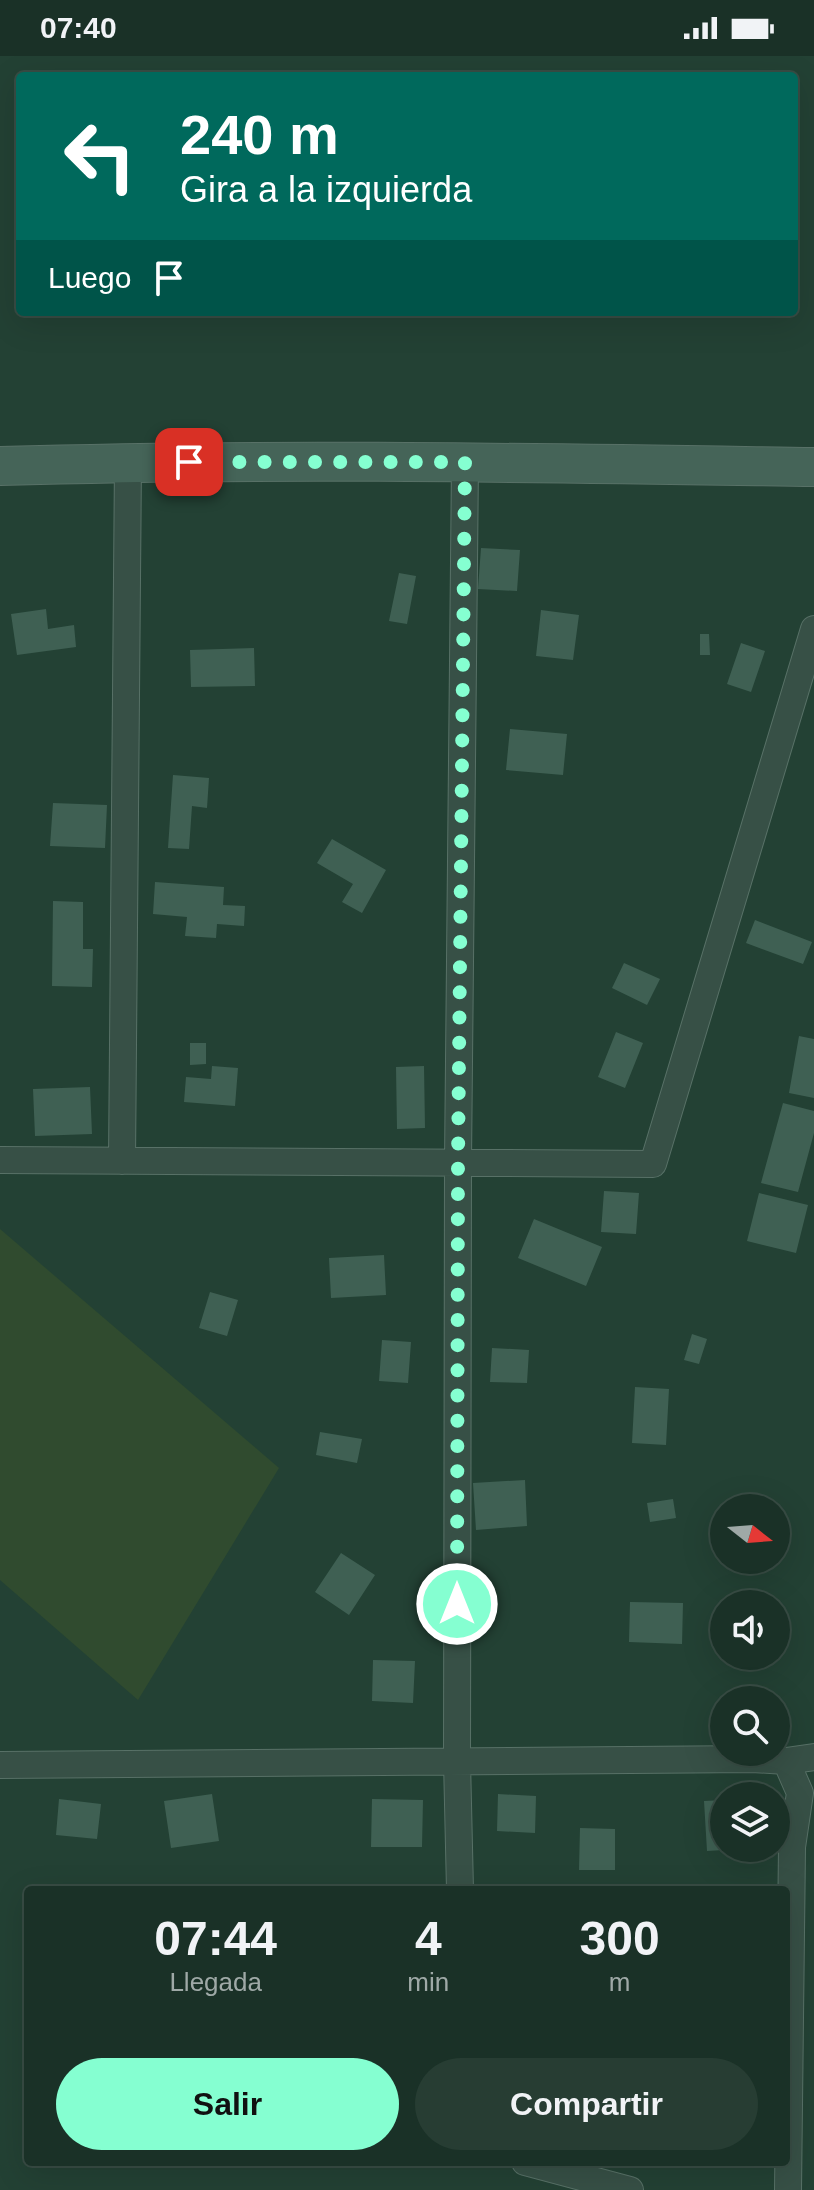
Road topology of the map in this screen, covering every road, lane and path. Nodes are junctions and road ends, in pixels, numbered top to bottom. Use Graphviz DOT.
graph roads {
  1 [pos="128,462"];
  2 [pos="465,462"];
  3 [pos="0,466"];
  4 [pos="814,467"];
  5 [pos="814,629"];
  6 [pos="0,1160"];
  7 [pos="122,1161"];
  8 [pos="458,1162"];
  9 [pos="814,1757"];
  10 [pos="710,1759"];
  11 [pos="790,1760"];
  12 [pos="457,1761"];
  13 [pos="0,1765"];
  14 [pos="788,1766"];
  15 [pos="460,1886"];
  16 [pos="790,2018"];
  17 [pos="540,2166"];
  18 [pos="788,2166"];
  19 [pos="630,2190"];
  20 [pos="788,2190"];
  1 -- 2 [label="street"];
  1 -- 3 [label="street"];
  1 -- 7 [label="street"];
  2 -- 4 [label="street"];
  2 -- 8 [label="street"];
  5 -- 8 [label="street"];
  6 -- 7 [label="street"];
  7 -- 8 [label="street"];
  8 -- 12 [label="street"];
  9 -- 11 [label="street"];
  10 -- 12 [label="street"];
  12 -- 13 [label="street"];
  12 -- 15 [label="street"];
  14 -- 16 [label="street"];
  17 -- 19 [label="street"];
  18 -- 20 [label="street"];
}
